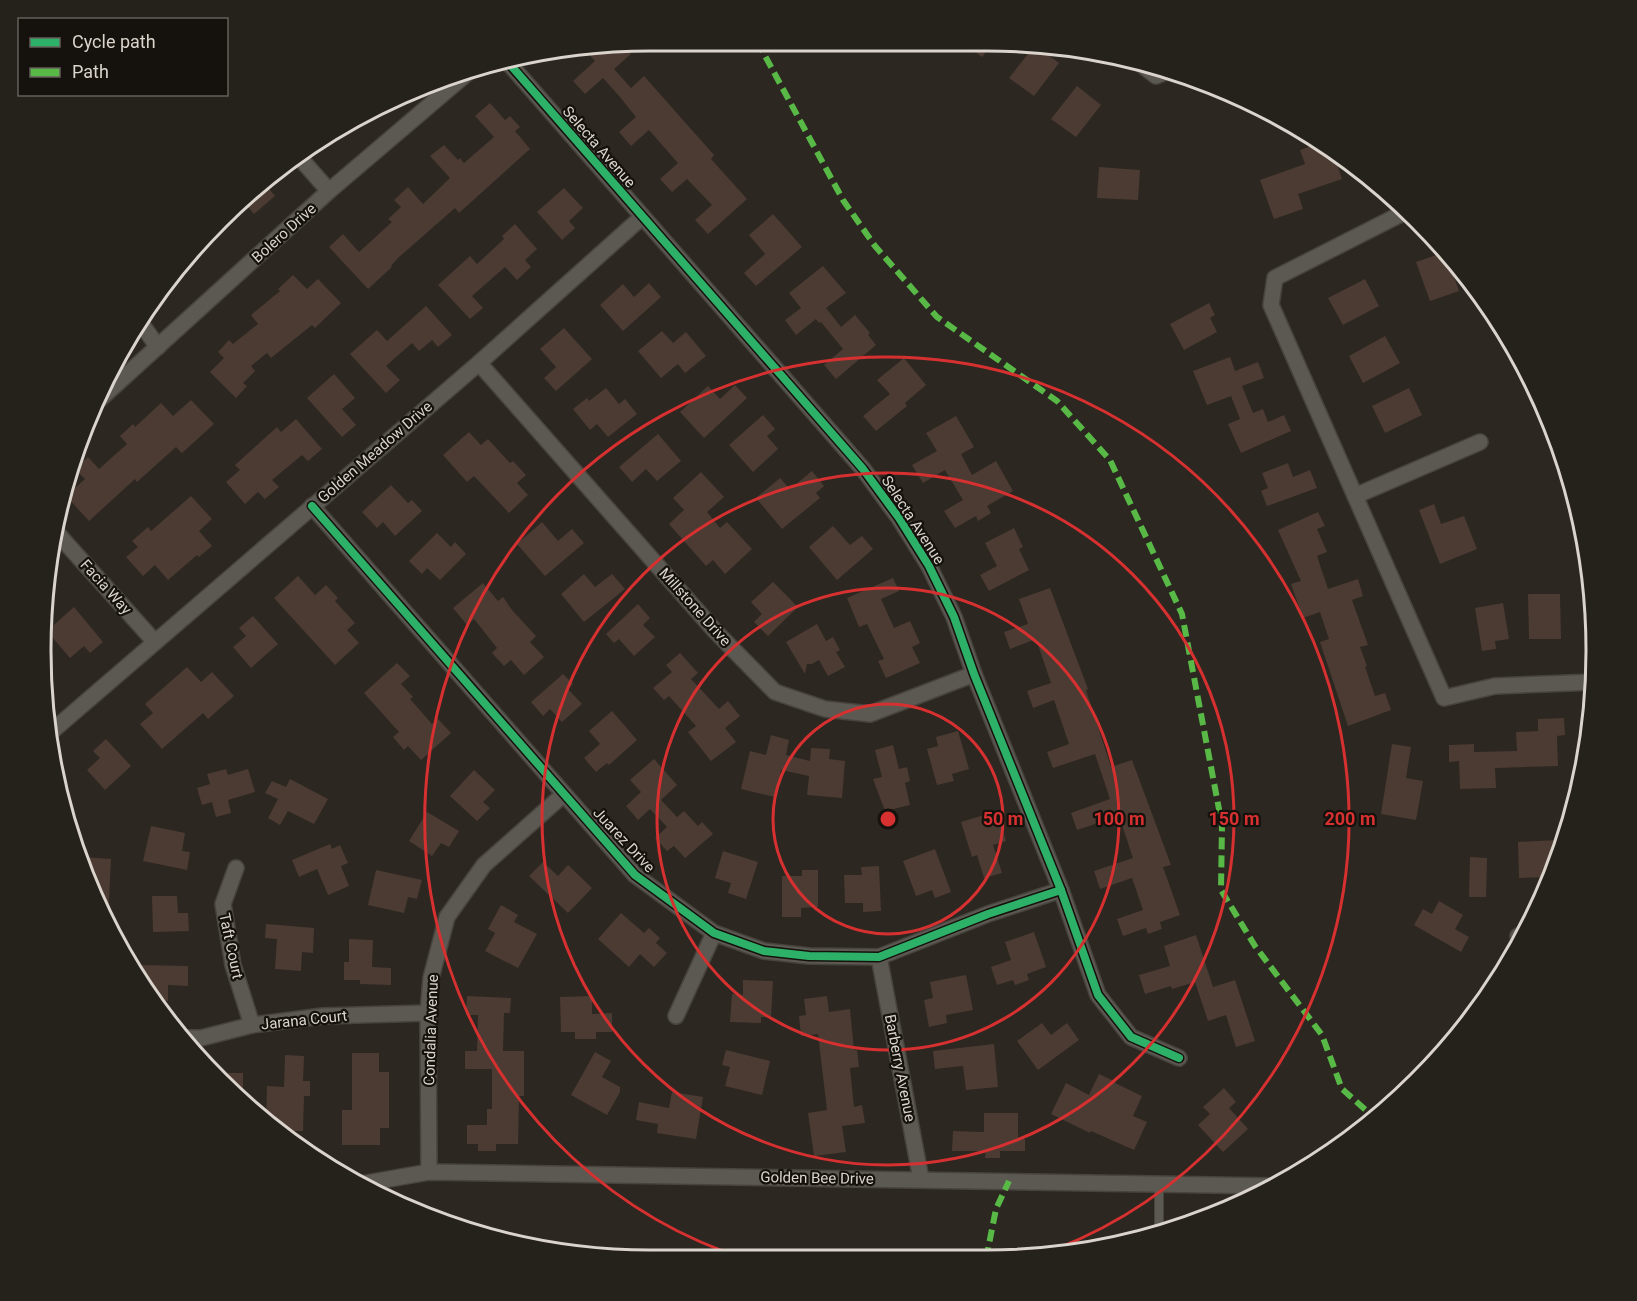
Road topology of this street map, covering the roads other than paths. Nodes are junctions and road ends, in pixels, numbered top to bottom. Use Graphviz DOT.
graph roads {
  1 [pos="512,67"];
  2 [pos="454,84"];
  3 [pos="303,162"];
  4 [pos="329,192"];
  5 [pos="1398,216"];
  6 [pos="642,217"];
  7 [pos="145,329"];
  8 [pos="158,347"];
  9 [pos="478,363"];
  10 [pos="111,389"];
  11 [pos="1480,442"];
  12 [pos="1355,496"];
  13 [pos="312,506"];
  14 [pos="62,539"];
  15 [pos="155,642"];
  16 [pos="974,674"];
  17 [pos="1585,682"];
  18 [pos="56,728"];
  19 [pos="564,794"];
  20 [pos="236,868"];
  21 [pos="1061,890"];
  22 [pos="714,933"];
  23 [pos="879,957"];
  24 [pos="428,1013"];
  25 [pos="676,1016"];
  26 [pos="252,1025"];
  27 [pos="194,1038"];
  28 [pos="1179,1058"];
  29 [pos="429,1172"];
  30 [pos="921,1179"];
  31 [pos="373,1182"];
  32 [pos="1159,1184"];
  33 [pos="1256,1186"];
  34 [pos="1159,1224"];
  1 -- 6 [label="street, Selecta Avenue"];
  2 -- 4 [label="street, Bolero Drive"];
  3 -- 4 [label="street"];
  4 -- 8 [label="street, Bolero Drive"];
  5 -- 12 [label="street"];
  6 -- 9 [label="street, Golden Meadow Drive"];
  6 -- 16 [label="street, Selecta Avenue"];
  7 -- 8 [label="street"];
  8 -- 10 [label="street, Bolero Drive"];
  9 -- 13 [label="street, Golden Meadow Drive"];
  9 -- 16 [label="street, Millstone Drive"];
  11 -- 12 [label="street"];
  12 -- 17 [label="street"];
  13 -- 15 [label="street, Golden Meadow Drive"];
  13 -- 19 [label="street, Juarez Drive"];
  14 -- 15 [label="street, Facia Way"];
  15 -- 18 [label="street, Golden Meadow Drive"];
  16 -- 21 [label="street, Selecta Avenue"];
  19 -- 22 [label="street, Juarez Drive"];
  19 -- 24 [label="street, Condalia Avenue"];
  20 -- 26 [label="street, Taft Court"];
  21 -- 23 [label="street, Juarez Drive"];
  21 -- 28 [label="street, Selecta Avenue"];
  22 -- 23 [label="street, Juarez Drive"];
  22 -- 25 [label="street"];
  23 -- 30 [label="street, Barberry Avenue"];
  24 -- 26 [label="street, Jarana Court"];
  24 -- 29 [label="street, Condalia Avenue"];
  26 -- 27 [label="street, Jarana Court"];
  29 -- 30 [label="street, Golden Bee Drive"];
  29 -- 31 [label="street, Golden Bee Drive"];
  30 -- 32 [label="street, Golden Bee Drive"];
  32 -- 33 [label="street, Golden Bee Drive"];
  32 -- 34 [label="lane"];
}
